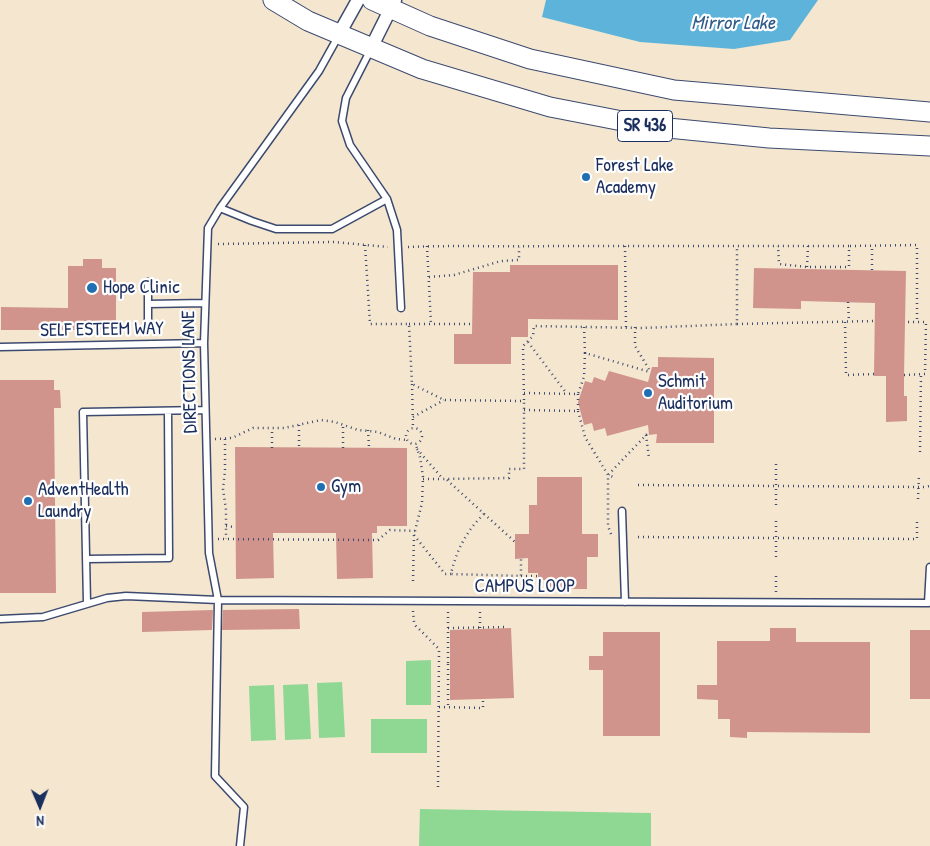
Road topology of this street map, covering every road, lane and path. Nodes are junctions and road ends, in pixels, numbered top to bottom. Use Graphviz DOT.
graph roads {
  1 [pos="273,0"];
  2 [pos="358,0"];
  3 [pos="372,0"];
  4 [pos="393,4"];
  5 [pos="339,34"];
  6 [pos="372,48"];
  7 [pos="930,112"];
  8 [pos="930,146"];
  9 [pos="387,198"];
  10 [pos="220,208"];
  11 [pos="214,244"];
  12 [pos="365,245"];
  13 [pos="428,246"];
  14 [pos="519,246"];
  15 [pos="625,246"];
  16 [pos="737,246"];
  17 [pos="778,246"];
  18 [pos="808,246"];
  19 [pos="849,246"];
  20 [pos="872,246"];
  21 [pos="389,247"];
  22 [pos="408,247"];
  23 [pos="807,268"];
  24 [pos="872,270"];
  25 [pos="429,277"];
  26 [pos="148,282"];
  27 [pos="848,302"];
  28 [pos="204,303"];
  29 [pos="148,304"];
  30 [pos="401,308"];
  31 [pos="847,322"];
  32 [pos="874,322"];
  33 [pos="905,322"];
  34 [pos="917,322"];
  35 [pos="409,324"];
  36 [pos="431,324"];
  37 [pos="472,324"];
  38 [pos="738,324"];
  39 [pos="148,326"];
  40 [pos="584,327"];
  41 [pos="626,327"];
  42 [pos="635,328"];
  43 [pos="528,342"];
  44 [pos="204,343"];
  45 [pos="0,347"];
  46 [pos="585,353"];
  47 [pos="874,374"];
  48 [pos="921,374"];
  49 [pos="904,375"];
  50 [pos="412,384"];
  51 [pos="524,393"];
  52 [pos="567,394"];
  53 [pos="578,394"];
  54 [pos="444,400"];
  55 [pos="524,400"];
  56 [pos="205,410"];
  57 [pos="524,410"];
  58 [pos="168,411"];
  59 [pos="578,411"];
  60 [pos="413,417"];
  61 [pos="299,425"];
  62 [pos="343,425"];
  63 [pos="272,428"];
  64 [pos="414,428"];
  65 [pos="368,430"];
  66 [pos="649,432"];
  67 [pos="646,435"];
  68 [pos="206,439"];
  69 [pos="225,439"];
  70 [pos="407,440"];
  71 [pos="416,444"];
  72 [pos="299,447"];
  73 [pos="369,447"];
  74 [pos="272,448"];
  75 [pos="343,448"];
  76 [pos="418,449"];
  77 [pos="920,452"];
  78 [pos="650,458"];
  79 [pos="776,460"];
  80 [pos="919,474"];
  81 [pos="608,475"];
  82 [pos="616,478"];
  83 [pos="423,479"];
  84 [pos="444,479"];
  85 [pos="638,485"];
  86 [pos="776,486"];
  87 [pos="930,486"];
  88 [pos="918,487"];
  89 [pos="918,499"];
  90 [pos="776,505"];
  91 [pos="622,511"];
  92 [pos="484,514"];
  93 [pos="776,520"];
  94 [pos="917,520"];
  95 [pos="226,526"];
  96 [pos="235,526"];
  97 [pos="415,530"];
  98 [pos="414,535"];
  99 [pos="638,537"];
  100 [pos="612,538"];
  101 [pos="209,539"];
  102 [pos="226,539"];
  103 [pos="776,539"];
  104 [pos="515,542"];
  105 [pos="776,557"];
  106 [pos="521,558"];
  107 [pos="86,559"];
  108 [pos="930,567"];
  109 [pos="776,573"];
  110 [pos="451,574"];
  111 [pos="521,576"];
  112 [pos="538,576"];
  113 [pos="413,581"];
  114 [pos="218,600"];
  115 [pos="448,601"];
  116 [pos="480,602"];
  117 [pos="625,602"];
  118 [pos="87,603"];
  119 [pos="776,603"];
  120 [pos="929,603"];
  121 [pos="413,610"];
  122 [pos="0,619"];
  123 [pos="508,627"];
  124 [pos="448,628"];
  125 [pos="480,628"];
  126 [pos="448,654"];
  127 [pos="440,655"];
  128 [pos="439,688"];
  129 [pos="448,688"];
  130 [pos="483,699"];
  131 [pos="439,707"];
  132 [pos="448,707"];
  133 [pos="438,788"];
  134 [pos="240,846"];
  1 -- 5 [label="main road, SR 436"];
  2 -- 5 [label="street"];
  3 -- 4 [label="main road, SR 436"];
  4 -- 6 [label="street"];
  4 -- 7 [label="main road, SR 436"];
  5 -- 6 [label="main road, SR 436"];
  5 -- 10 [label="lane, DIRECTIONS LANE"];
  6 -- 8 [label="main road, SR 436"];
  6 -- 9 [label="lane"];
  9 -- 10 [label="lane"];
  9 -- 30 [label="lane"];
  10 -- 28 [label="lane, DIRECTIONS LANE"];
  11 -- 12 [label="path"];
  12 -- 21 [label="path"];
  12 -- 35 [label="path"];
  13 -- 14 [label="path"];
  13 -- 22 [label="path"];
  13 -- 25 [label="path"];
  14 -- 15 [label="path"];
  14 -- 25 [label="path"];
  15 -- 16 [label="path"];
  15 -- 41 [label="path"];
  16 -- 17 [label="path"];
  16 -- 38 [label="path"];
  17 -- 18 [label="path"];
  17 -- 23 [label="path"];
  18 -- 19 [label="path"];
  18 -- 23 [label="path"];
  19 -- 20 [label="path"];
  19 -- 23 [label="path"];
  20 -- 24 [label="path"];
  20 -- 34 [label="path"];
  25 -- 36 [label="path"];
  26 -- 29 [label="lane"];
  27 -- 31 [label="path"];
  28 -- 29 [label="lane"];
  28 -- 44 [label="lane, DIRECTIONS LANE"];
  29 -- 39 [label="lane"];
  31 -- 32 [label="path"];
  31 -- 38 [label="path"];
  31 -- 47 [label="path"];
  33 -- 34 [label="path"];
  34 -- 48 [label="path"];
  35 -- 36 [label="path"];
  35 -- 50 [label="path"];
  36 -- 37 [label="path"];
  38 -- 42 [label="path"];
  40 -- 41 [label="path"];
  40 -- 43 [label="path"];
  40 -- 46 [label="path"];
  41 -- 42 [label="path"];
  42 -- 46 [label="path"];
  43 -- 51 [label="path"];
  43 -- 52 [label="path"];
  44 -- 45 [label="lane, SELF ESTEEM WAY"];
  44 -- 56 [label="lane, DIRECTIONS LANE"];
  46 -- 53 [label="path"];
  48 -- 49 [label="path"];
  48 -- 77 [label="path"];
  50 -- 54 [label="path"];
  50 -- 60 [label="path"];
  51 -- 52 [label="path"];
  51 -- 55 [label="path"];
  52 -- 53 [label="path"];
  53 -- 59 [label="path"];
  54 -- 55 [label="path"];
  54 -- 60 [label="path"];
  55 -- 57 [label="path"];
  56 -- 58 [label="lane"];
  56 -- 68 [label="lane, DIRECTIONS LANE"];
  57 -- 59 [label="path"];
  57 -- 84 [label="path"];
  58 -- 107 [label="lane"];
  58 -- 107 [label="lane"];
  59 -- 81 [label="path"];
  60 -- 64 [label="path"];
  61 -- 62 [label="path"];
  61 -- 63 [label="path"];
  61 -- 72 [label="path"];
  62 -- 65 [label="path"];
  62 -- 75 [label="path"];
  63 -- 69 [label="path"];
  63 -- 74 [label="path"];
  64 -- 70 [label="path"];
  64 -- 71 [label="path"];
  65 -- 70 [label="path"];
  65 -- 73 [label="path"];
  66 -- 67 [label="path"];
  67 -- 78 [label="path"];
  67 -- 81 [label="path"];
  68 -- 69 [label="path"];
  68 -- 101 [label="lane, DIRECTIONS LANE"];
  69 -- 95 [label="path"];
  70 -- 71 [label="path"];
  71 -- 76 [label="path"];
  76 -- 83 [label="path"];
  76 -- 84 [label="path"];
  79 -- 86 [label="path"];
  80 -- 88 [label="path"];
  81 -- 82 [label="path"];
  81 -- 100 [label="path"];
  83 -- 84 [label="path"];
  83 -- 97 [label="path"];
  84 -- 92 [label="path"];
  85 -- 86 [label="path"];
  86 -- 88 [label="path"];
  86 -- 90 [label="path"];
  87 -- 88 [label="path"];
  88 -- 89 [label="path"];
  91 -- 117 [label="lane"];
  92 -- 104 [label="path"];
  92 -- 110 [label="path"];
  93 -- 103 [label="path"];
  94 -- 103 [label="path"];
  95 -- 96 [label="path"];
  95 -- 102 [label="path"];
  97 -- 98 [label="path"];
  97 -- 102 [label="path"];
  98 -- 110 [label="path"];
  98 -- 113 [label="path"];
  99 -- 103 [label="path"];
  101 -- 102 [label="path"];
  101 -- 114 [label="lane, DIRECTIONS LANE"];
  103 -- 105 [label="path"];
  106 -- 111 [label="path"];
  107 -- 118 [label="lane"];
  108 -- 120 [label="lane, CAMPUS LOOP"];
  109 -- 119 [label="path"];
  110 -- 111 [label="path"];
  111 -- 112 [label="path"];
  114 -- 115 [label="lane, CAMPUS LOOP"];
  114 -- 118 [label="lane, CAMPUS LOOP"];
  114 -- 134 [label="lane, DIRECTIONS LANE"];
  115 -- 116 [label="lane, CAMPUS LOOP"];
  115 -- 124 [label="path"];
  116 -- 117 [label="lane, CAMPUS LOOP"];
  116 -- 125 [label="path"];
  117 -- 119 [label="lane, CAMPUS LOOP"];
  118 -- 122 [label="lane, CAMPUS LOOP"];
  119 -- 120 [label="lane, CAMPUS LOOP"];
  121 -- 127 [label="path"];
  123 -- 125 [label="path"];
  124 -- 125 [label="path"];
  124 -- 126 [label="path"];
  126 -- 127 [label="path"];
  126 -- 129 [label="path"];
  127 -- 128 [label="path"];
  128 -- 129 [label="path"];
  128 -- 131 [label="path"];
  129 -- 132 [label="path"];
  130 -- 132 [label="path"];
  131 -- 132 [label="path"];
  131 -- 133 [label="path"];
}
